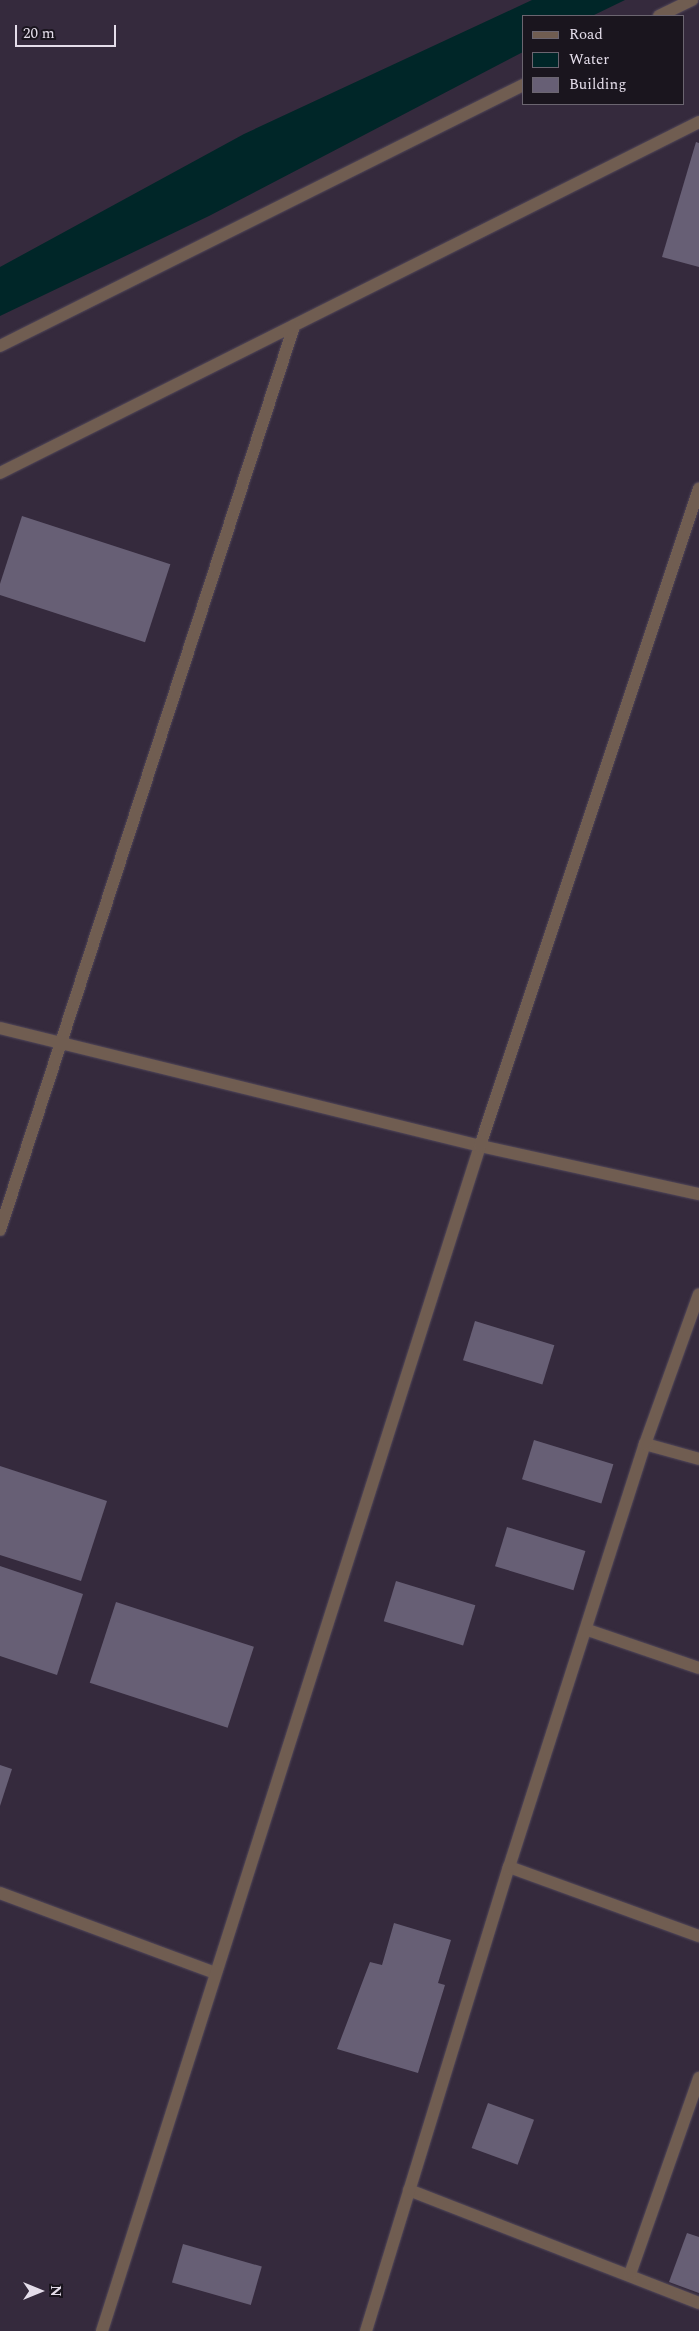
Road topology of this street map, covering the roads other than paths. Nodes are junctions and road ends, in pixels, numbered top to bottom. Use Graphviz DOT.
graph roads {
  1 [pos="692,0"];
  2 [pos="661,15"];
  3 [pos="522,85"];
  4 [pos="699,122"];
  5 [pos="294,326"];
  6 [pos="0,346"];
  7 [pos="0,473"];
  8 [pos="699,489"];
  9 [pos="0,1028"];
  10 [pos="63,1044"];
  11 [pos="480,1146"];
  12 [pos="699,1194"];
  13 [pos="0,1230"];
  14 [pos="699,1294"];
  15 [pos="645,1444"];
  16 [pos="699,1459"];
  17 [pos="588,1630"];
  18 [pos="699,1668"];
  19 [pos="509,1867"];
  20 [pos="0,1893"];
  21 [pos="699,1936"];
  22 [pos="215,1973"];
  23 [pos="699,2078"];
  24 [pos="409,2190"];
  25 [pos="630,2274"];
  26 [pos="699,2303"];
  27 [pos="102,2331"];
  28 [pos="366,2331"];
  1 -- 2 [label="street"];
  3 -- 6 [label="street"];
  4 -- 5 [label="street"];
  5 -- 7 [label="street"];
  5 -- 10 [label="street"];
  8 -- 11 [label="street"];
  9 -- 10 [label="street"];
  10 -- 11 [label="street"];
  10 -- 13 [label="street"];
  11 -- 12 [label="street"];
  11 -- 22 [label="street"];
  14 -- 15 [label="street"];
  15 -- 16 [label="street"];
  15 -- 17 [label="street"];
  17 -- 18 [label="street"];
  17 -- 19 [label="street"];
  19 -- 21 [label="street"];
  19 -- 24 [label="street"];
  20 -- 22 [label="street"];
  22 -- 27 [label="street"];
  23 -- 25 [label="street"];
  24 -- 25 [label="street"];
  24 -- 28 [label="street"];
  25 -- 26 [label="street"];
}
